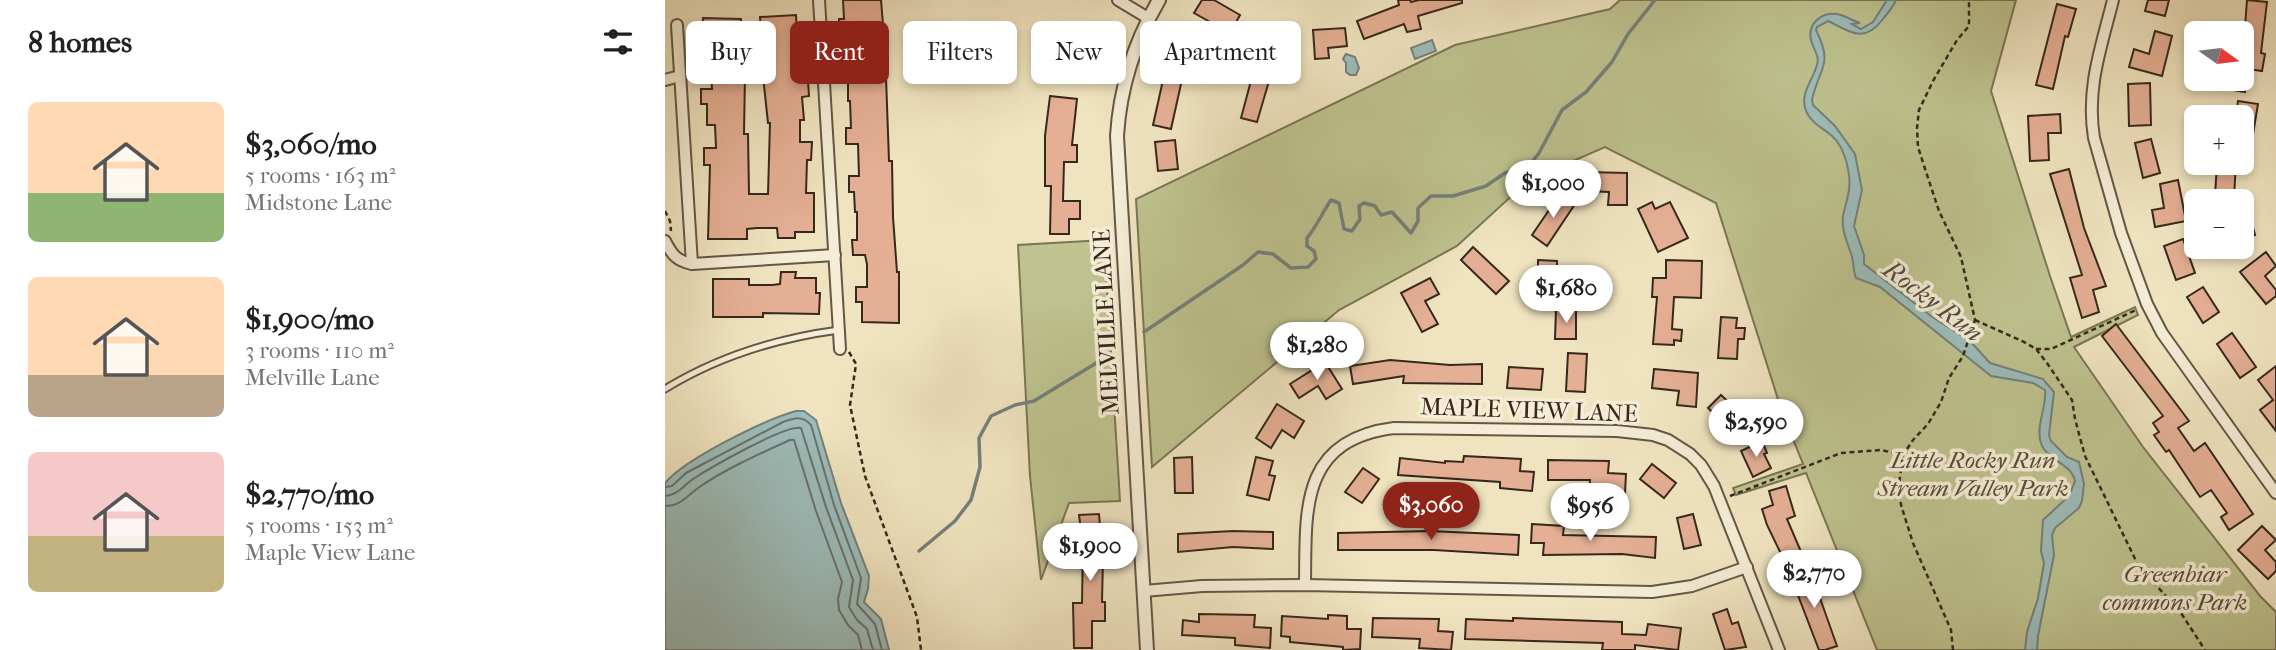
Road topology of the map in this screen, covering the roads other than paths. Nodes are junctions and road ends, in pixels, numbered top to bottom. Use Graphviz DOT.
graph roads {
  1 [pos="818,0"];
  2 [pos="1118,0"];
  3 [pos="1159,0"];
  4 [pos="2113,0"];
  5 [pos="1149,18"];
  6 [pos="677,26"];
  7 [pos="680,76"];
  8 [pos="665,80"];
  9 [pos="665,242"];
  10 [pos="835,255"];
  11 [pos="692,264"];
  12 [pos="839,330"];
  13 [pos="840,349"];
  14 [pos="665,389"];
  15 [pos="2276,493"];
  16 [pos="1747,567"];
  17 [pos="1305,585"];
  18 [pos="1144,591"];
  19 [pos="1147,650"];
  20 [pos="1779,650"];
  1 -- 10 [label="street"];
  2 -- 5 [label="street"];
  3 -- 5 [label="street, MELVILLE LANE"];
  4 -- 15 [label="street"];
  5 -- 18 [label="street, MELVILLE LANE"];
  6 -- 7 [label="street"];
  7 -- 8 [label="street"];
  7 -- 11 [label="street"];
  9 -- 11 [label="street"];
  10 -- 11 [label="street"];
  10 -- 12 [label="street"];
  12 -- 13 [label="street"];
  12 -- 14 [label="lane"];
  16 -- 17 [label="street"];
  16 -- 17 [label="street, MAPLE VIEW LANE"];
  16 -- 20 [label="street, MAPLE VIEW LANE"];
  17 -- 18 [label="street"];
  18 -- 19 [label="street, MELVILLE LANE"];
}
